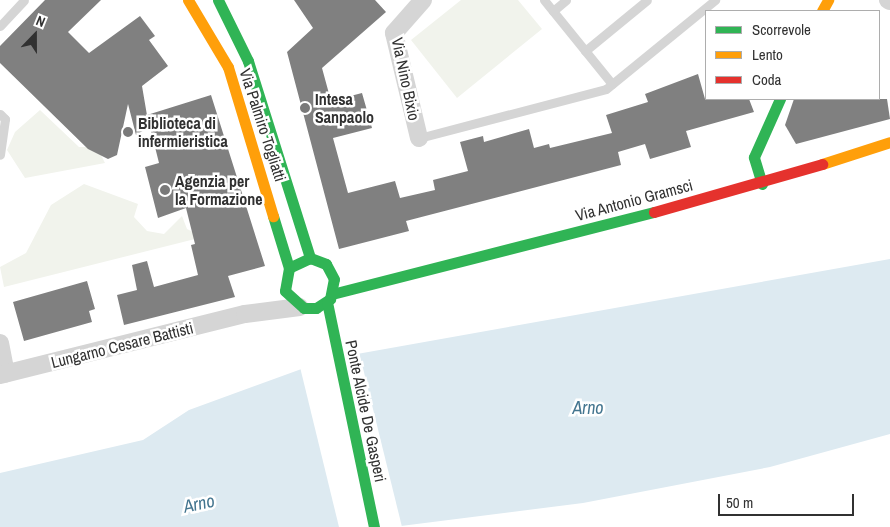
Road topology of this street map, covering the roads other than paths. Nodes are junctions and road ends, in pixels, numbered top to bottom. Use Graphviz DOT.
graph roads {
  1 [pos="24,0"];
  2 [pos="188,0"];
  3 [pos="220,0"];
  4 [pos="423,0"];
  5 [pos="544,0"];
  6 [pos="566,0"];
  7 [pos="647,0"];
  8 [pos="715,0"];
  9 [pos="553,11"];
  10 [pos="0,26"];
  11 [pos="585,51"];
  12 [pos="612,84"];
  13 [pos="780,100"];
  14 [pos="0,114"];
  15 [pos="418,138"];
  16 [pos="890,142"];
  17 [pos="0,155"];
  18 [pos="762,184"];
  19 [pos="310,258"];
  20 [pos="331,271"];
  21 [pos="286,276"];
  22 [pos="384,278"];
  23 [pos="329,298"];
  24 [pos="305,308"];
  25 [pos="244,314"];
  26 [pos="312,322"];
  27 [pos="0,344"];
  28 [pos="3,374"];
  29 [pos="374,527"];
  1 -- 10 [label="lane"];
  2 -- 21 [label="main road, Via Palmiro Togliatti"];
  3 -- 19 [label="main road, Via Palmiro Togliatti"];
  4 -- 15 [label="street, Via Nino Bixio"];
  5 -- 9 [label="lane"];
  6 -- 9 [label="lane"];
  7 -- 11 [label="lane"];
  8 -- 12 [label="lane"];
  9 -- 11 [label="lane"];
  11 -- 12 [label="lane"];
  12 -- 15 [label="lane"];
  13 -- 18 [label="main road"];
  14 -- 17 [label="lane"];
  16 -- 18 [label="main road, Via Antonio Gramsci"];
  18 -- 22 [label="main road, Via Antonio Gramsci"];
  19 -- 20 [label="main road"];
  19 -- 21 [label="main road"];
  20 -- 22 [label="main road, Via Antonio Gramsci"];
  20 -- 23 [label="main road"];
  21 -- 24 [label="main road, Via Palmiro Togliatti"];
  21 -- 25 [label="street, Lungarno Cesare Battisti"];
  22 -- 23 [label="main road, Via Antonio Gramsci"];
  23 -- 24 [label="main road"];
  23 -- 29 [label="main road, Ponte Alcide De Gasperi"];
  24 -- 25 [label="street, Lungarno Cesare Battisti"];
  24 -- 26 [label="main road"];
  25 -- 28 [label="street, Lungarno Cesare Battisti"];
  27 -- 28 [label="street"];
}
